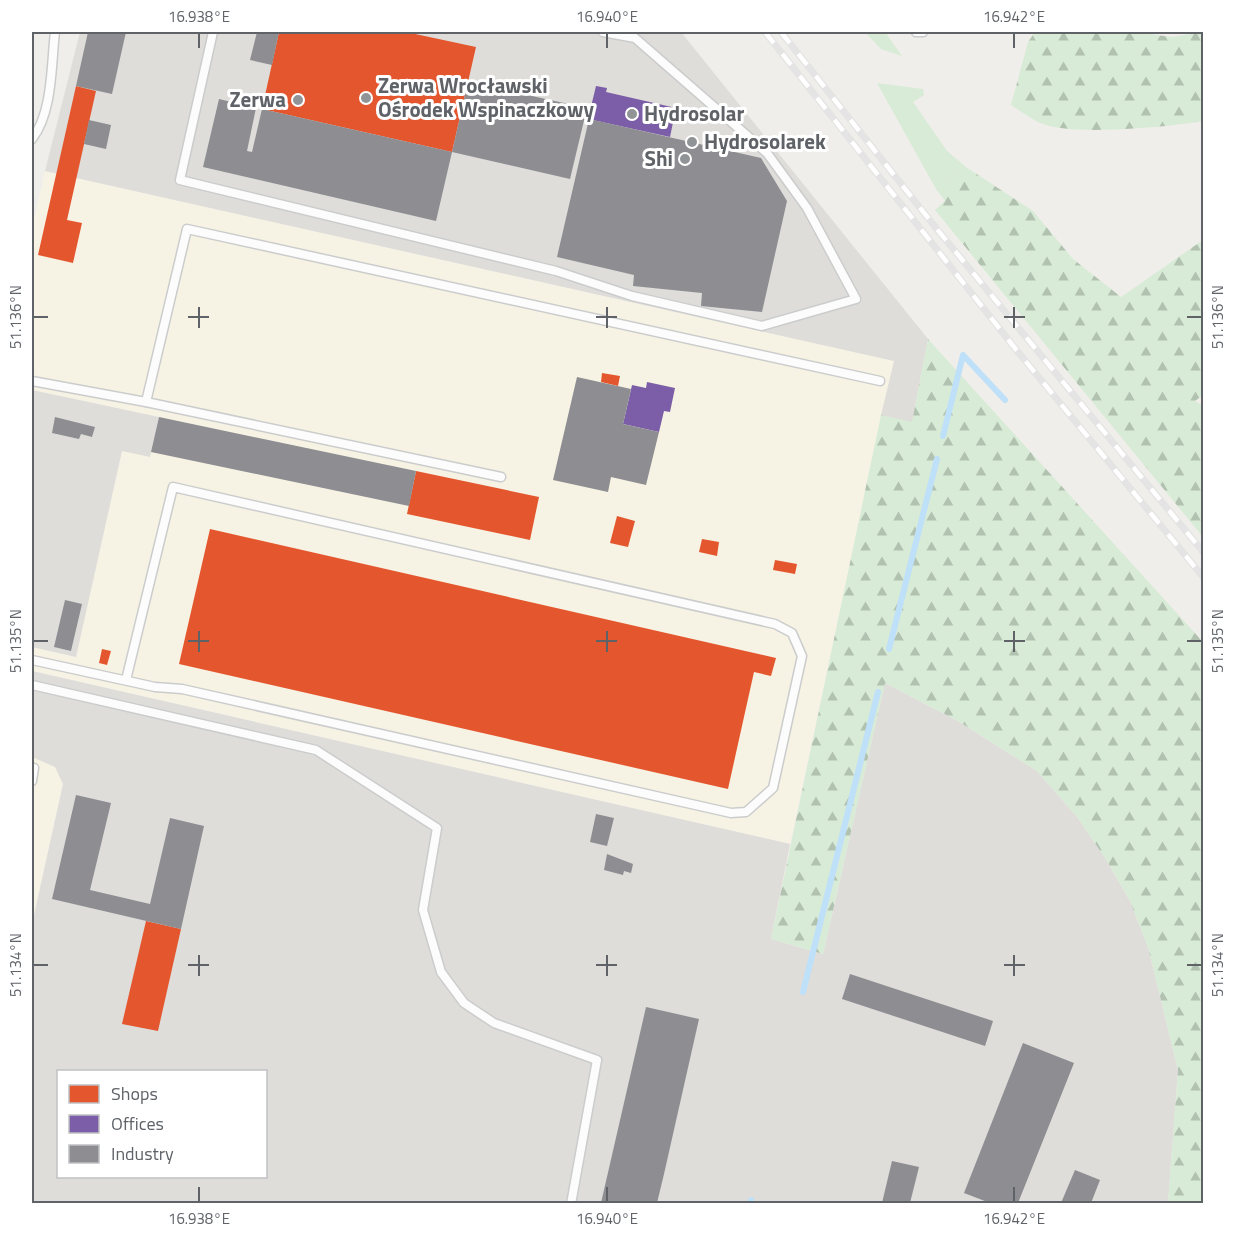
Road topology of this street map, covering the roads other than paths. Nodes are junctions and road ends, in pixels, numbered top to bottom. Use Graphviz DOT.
graph roads {
  1 [pos="54,32"];
  2 [pos="213,32"];
  3 [pos="603,32"];
  4 [pos="916,32"];
  5 [pos="923,32"];
  6 [pos="32,139"];
  7 [pos="32,381"];
  8 [pos="879,381"];
  9 [pos="146,402"];
  10 [pos="501,477"];
  11 [pos="32,660"];
  12 [pos="126,680"];
  13 [pos="32,685"];
  14 [pos="34,768"];
  15 [pos="32,781"];
  16 [pos="571,1203"];
  1 -- 6 [label="lane"];
  2 -- 3 [label="lane"];
  4 -- 5 [label="lane"];
  7 -- 9 [label="lane"];
  8 -- 9 [label="lane"];
  9 -- 10 [label="lane"];
  11 -- 12 [label="lane"];
  12 -- 12 [label="lane"];
  13 -- 16 [label="lane"];
  14 -- 15 [label="lane"];
}
